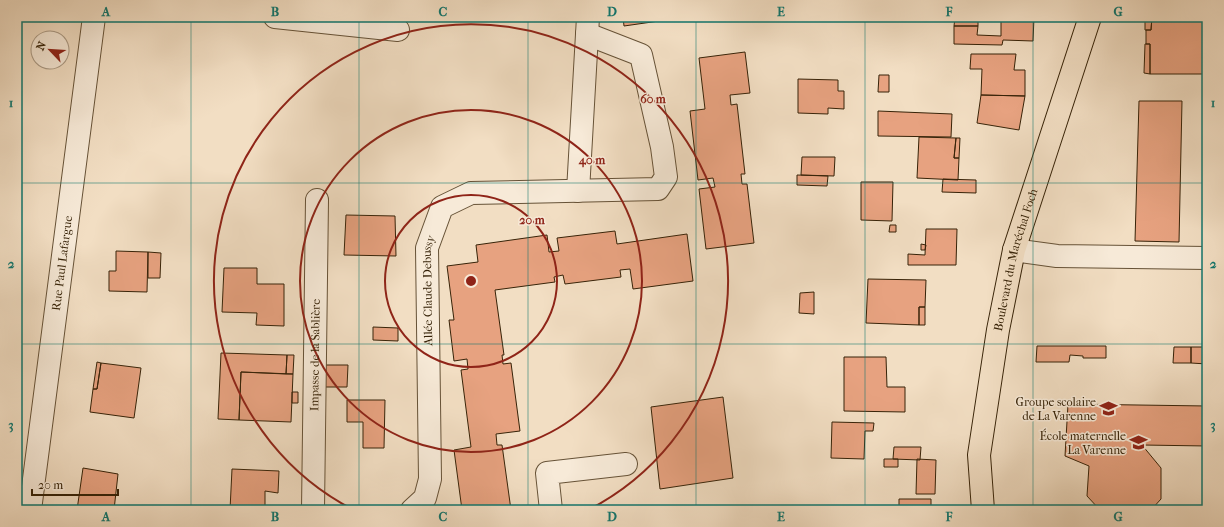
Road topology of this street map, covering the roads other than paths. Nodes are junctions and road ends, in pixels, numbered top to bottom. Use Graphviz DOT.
graph roads {
  1 [pos="94,17"];
  2 [pos="275,17"];
  3 [pos="1090,17"];
  4 [pos="588,26"];
  5 [pos="398,30"];
  6 [pos="578,190"];
  7 [pos="317,200"];
  8 [pos="1014,250"];
  9 [pos="1207,258"];
  10 [pos="626,464"];
  11 [pos="27,502"];
  12 [pos="313,510"];
  13 [pos="412,510"];
  14 [pos="551,510"];
  15 [pos="983,510"];
  1 -- 11 [label="street, Rue Paul Lafargue"];
  2 -- 5 [label="street"];
  3 -- 8 [label="main road, Boulevard du Maréchal Foch"];
  4 -- 6 [label="street, Allée Claude Debussy"];
  4 -- 6 [label="street, Allée Claude Debussy"];
  6 -- 13 [label="street, Allée Claude Debussy"];
  7 -- 12 [label="street, Impasse de la Sablière"];
  8 -- 9 [label="street"];
  8 -- 15 [label="main road, Boulevard du Maréchal Foch"];
  10 -- 14 [label="street"];
}
